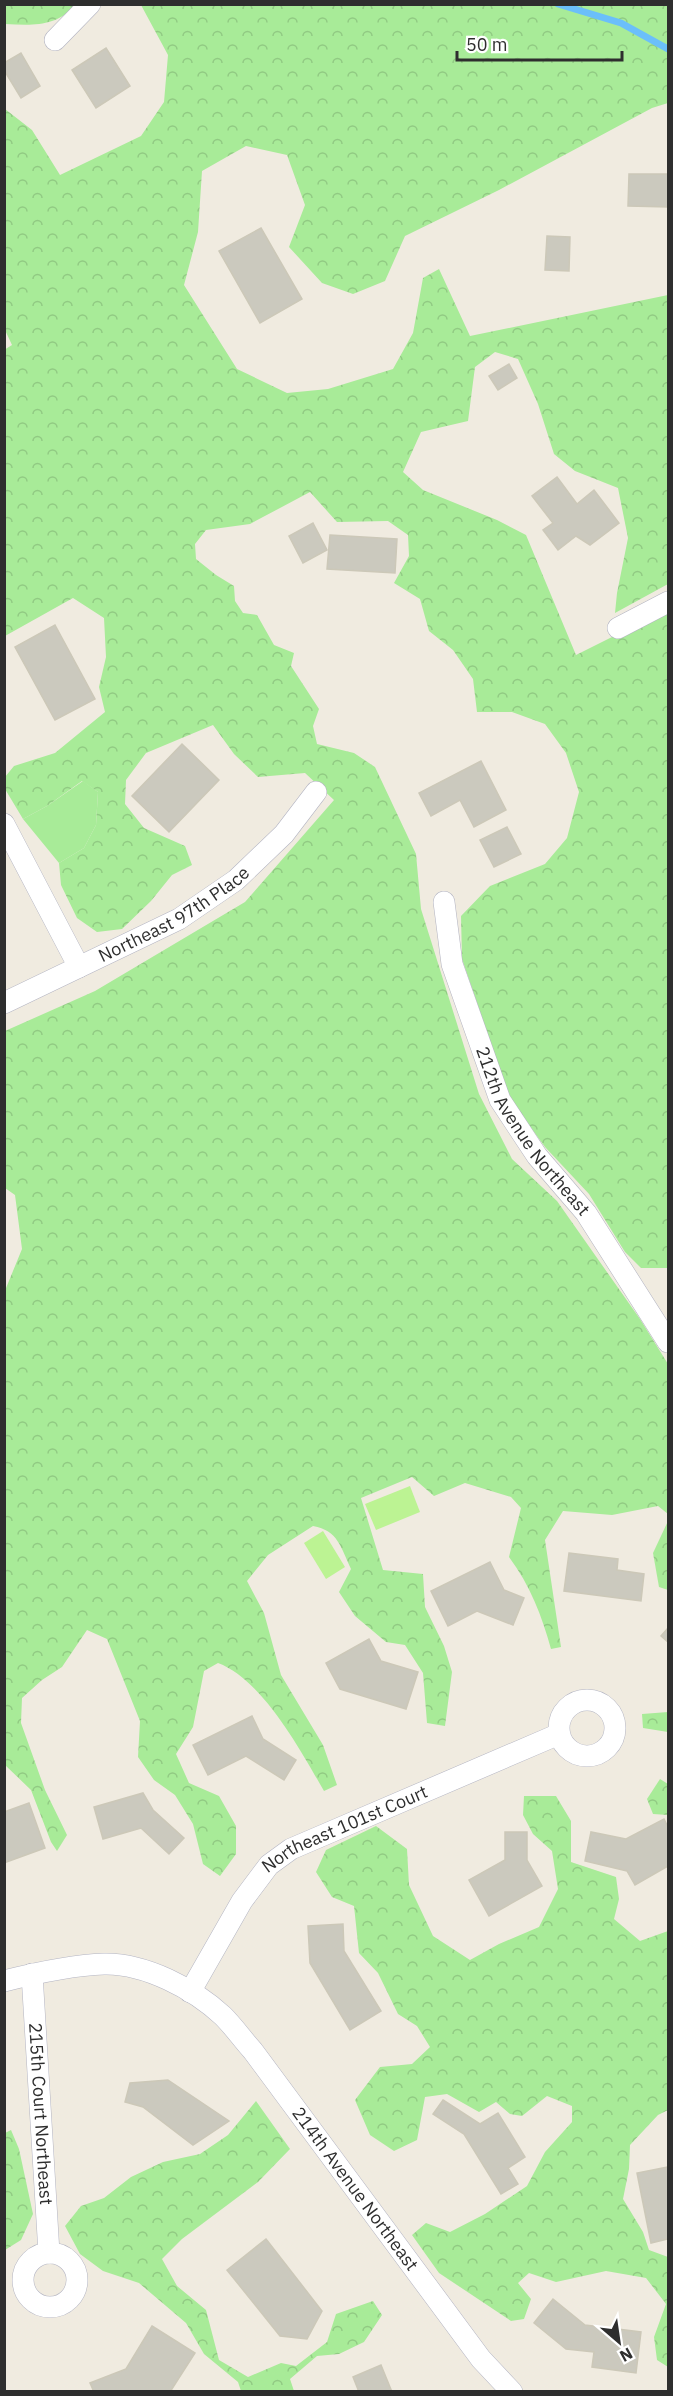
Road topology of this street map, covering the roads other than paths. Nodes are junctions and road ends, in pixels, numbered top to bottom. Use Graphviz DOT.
graph roads {
  1 [pos="90,4"];
  2 [pos="55,40"];
  3 [pos="669,602"];
  4 [pos="618,628"];
  5 [pos="316,792"];
  6 [pos="4,824"];
  7 [pos="444,902"];
  8 [pos="79,967"];
  9 [pos="4,1003"];
  10 [pos="669,1342"];
  11 [pos="559,1734"];
  12 [pos="32,1974"];
  13 [pos="4,1981"];
  14 [pos="190,1992"];
  15 [pos="49,2253"];
  16 [pos="512,2391"];
  1 -- 2 [label="street"];
  3 -- 4 [label="street"];
  5 -- 8 [label="street, Northeast 97th Place"];
  6 -- 8 [label="street"];
  7 -- 10 [label="street, 212th Avenue Northeast"];
  8 -- 9 [label="street, Northeast 97th Place"];
  11 -- 14 [label="street, Northeast 101st Court"];
  12 -- 13 [label="street, 214th Avenue Northeast"];
  12 -- 14 [label="street, 214th Avenue Northeast"];
  12 -- 15 [label="street, 215th Court Northeast"];
  14 -- 16 [label="street, 214th Avenue Northeast"];
}
